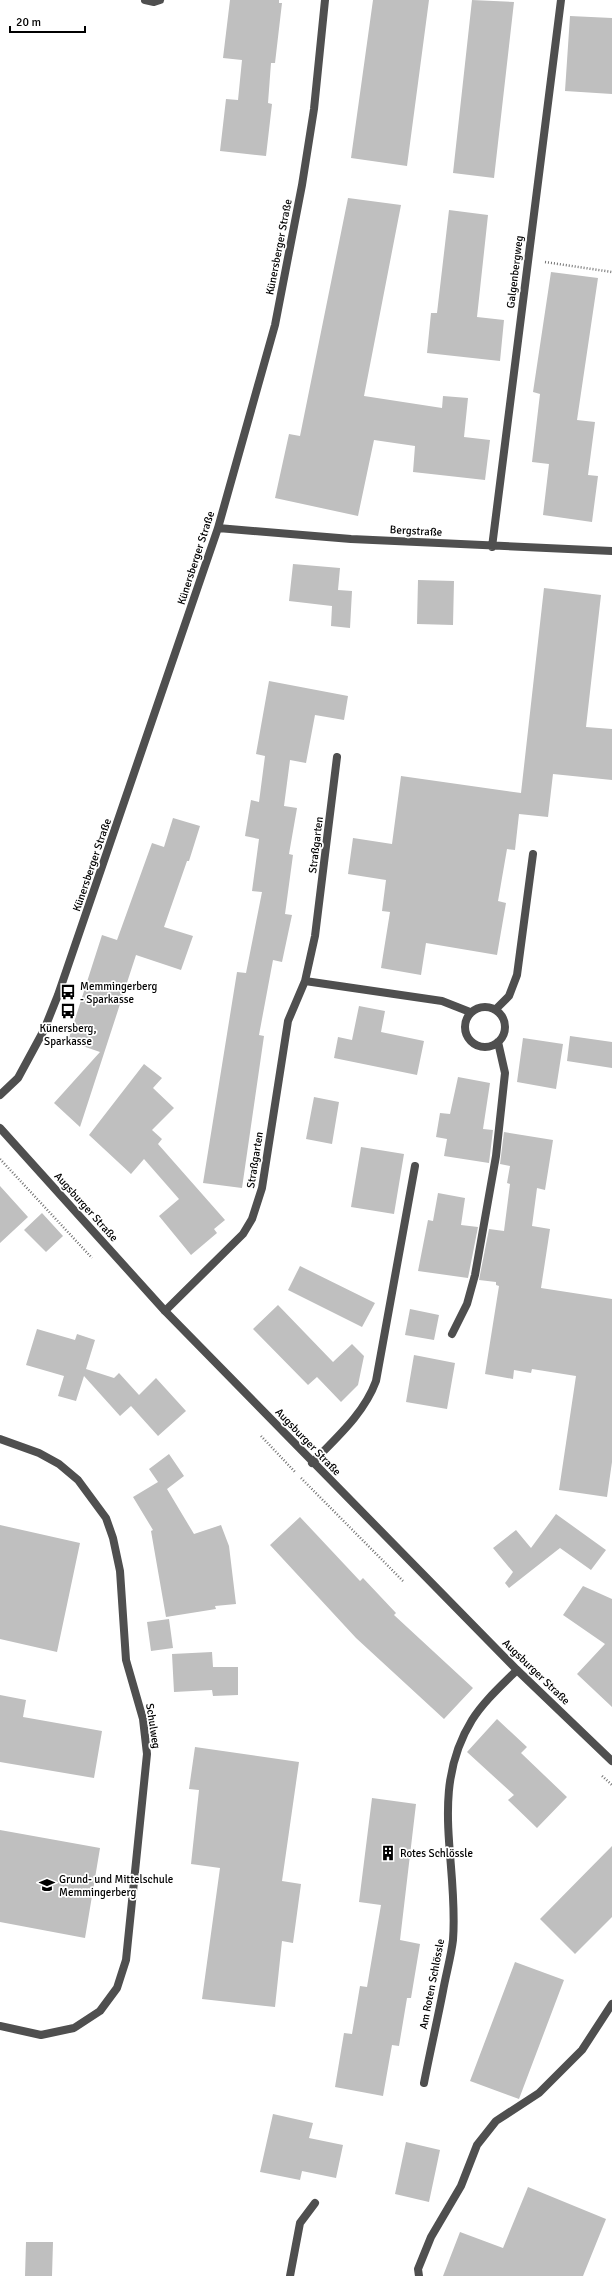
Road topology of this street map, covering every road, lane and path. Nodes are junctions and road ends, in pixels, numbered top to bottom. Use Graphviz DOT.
graph roads {
  1 [pos="145,0"];
  2 [pos="160,0"];
  3 [pos="325,0"];
  4 [pos="561,0"];
  5 [pos="527,260"];
  6 [pos="612,272"];
  7 [pos="218,528"];
  8 [pos="492,546"];
  9 [pos="612,552"];
  10 [pos="337,757"];
  11 [pos="533,854"];
  12 [pos="305,981"];
  13 [pos="496,1009"];
  14 [pos="470,1012"];
  15 [pos="498,1042"];
  16 [pos="0,1095"];
  17 [pos="0,1128"];
  18 [pos="415,1166"];
  19 [pos="165,1311"];
  20 [pos="452,1334"];
  21 [pos="0,1439"];
  22 [pos="312,1463"];
  23 [pos="516,1670"];
  24 [pos="612,1761"];
  25 [pos="612,2004"];
  26 [pos="0,2026"];
  27 [pos="424,2083"];
  28 [pos="315,2203"];
  29 [pos="290,2276"];
  30 [pos="419,2276"];
  1 -- 2 [label="street"];
  3 -- 7 [label="street, Künersberger Straße"];
  4 -- 5 [label="street, Galgenbergweg"];
  5 -- 6 [label="path"];
  5 -- 8 [label="street, Galgenbergweg"];
  7 -- 8 [label="street, Bergstraße"];
  7 -- 16 [label="street, Künersberger Straße"];
  8 -- 9 [label="street, Bergstraße"];
  10 -- 12 [label="street, Straßgarten"];
  11 -- 13 [label="street"];
  12 -- 14 [label="street"];
  12 -- 19 [label="street, Straßgarten"];
  13 -- 14 [label="street"];
  13 -- 15 [label="street"];
  14 -- 15 [label="street"];
  15 -- 20 [label="street"];
  17 -- 19 [label="street, Augsburger Straße"];
  18 -- 22 [label="street"];
  19 -- 22 [label="street, Augsburger Straße"];
  21 -- 26 [label="street, Schulweg"];
  22 -- 23 [label="street, Augsburger Straße"];
  23 -- 24 [label="street, Augsburger Straße"];
  23 -- 27 [label="street, Am Roten Schlössle"];
  25 -- 30 [label="street"];
  28 -- 29 [label="street"];
}
